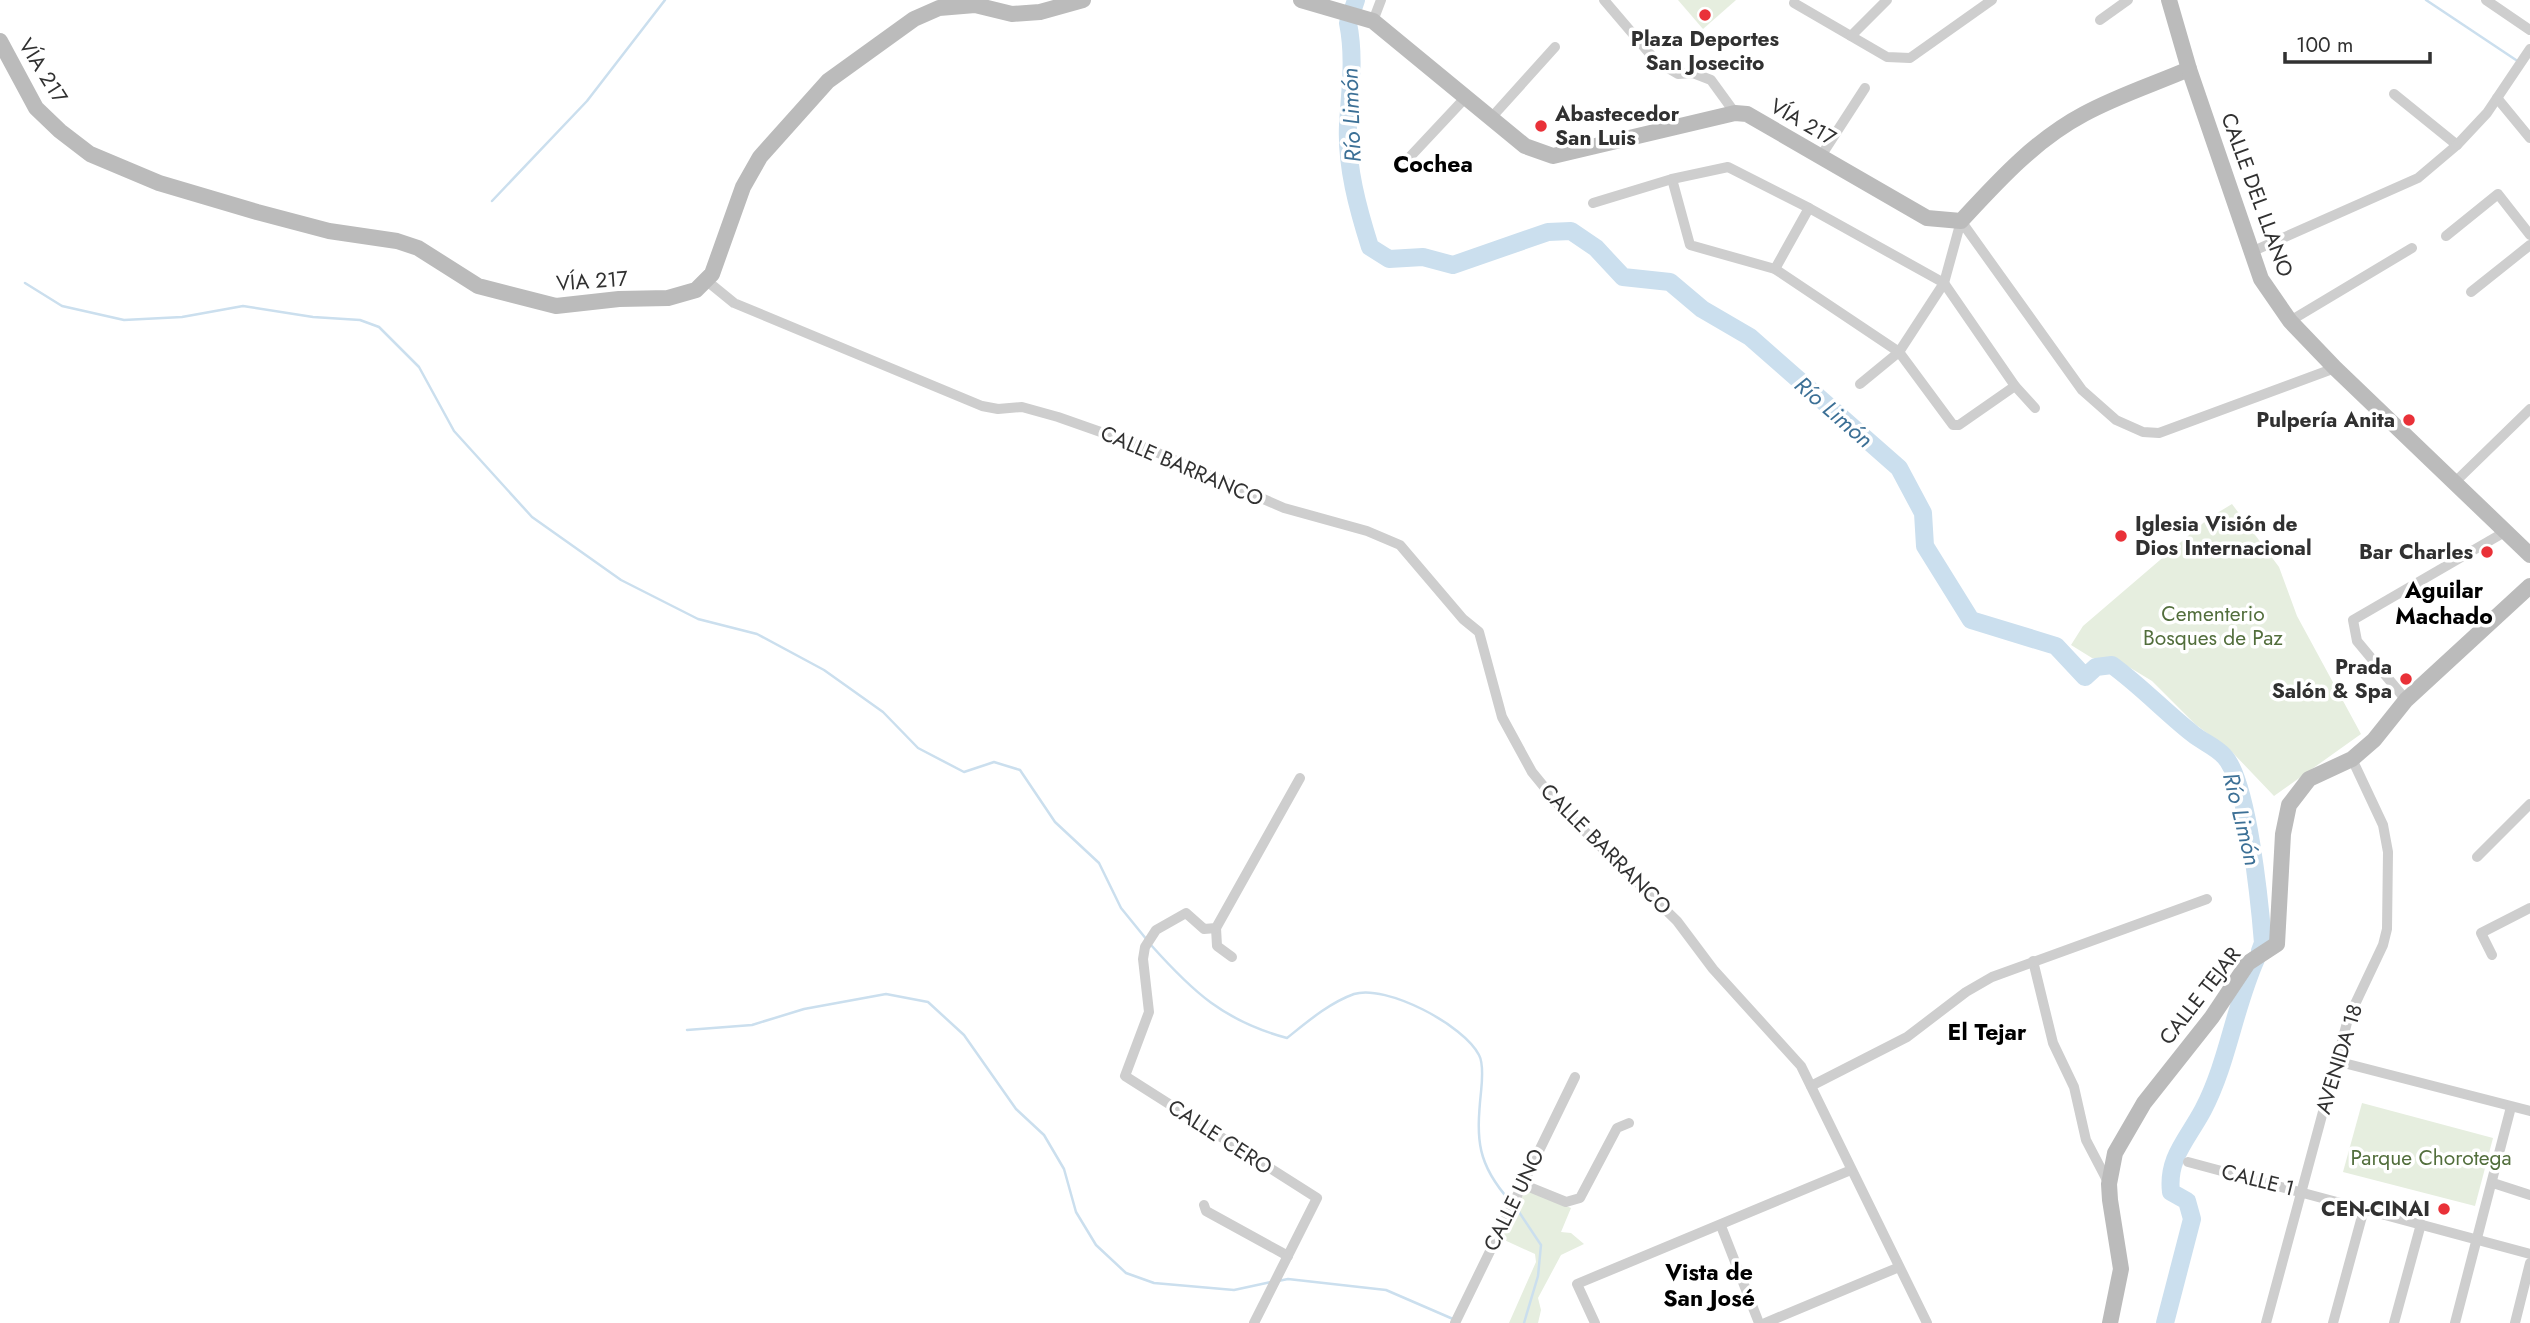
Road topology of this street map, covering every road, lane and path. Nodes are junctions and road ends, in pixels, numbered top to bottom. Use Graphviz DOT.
graph roads {
  1 [pos="1083,0"];
  2 [pos="1301,0"];
  3 [pos="1381,0"];
  4 [pos="1604,0"];
  5 [pos="1887,0"];
  6 [pos="1992,0"];
  7 [pos="2128,0"];
  8 [pos="2169,0"];
  9 [pos="2486,0"];
  10 [pos="974,3"];
  11 [pos="1793,4"];
  12 [pos="1055,5"];
  13 [pos="2100,20"];
  14 [pos="1373,21"];
  15 [pos="2530,30"];
  16 [pos="1851,36"];
  17 [pos="0,41"];
  18 [pos="1555,47"];
  19 [pos="2530,49"];
  20 [pos="2189,69"];
  21 [pos="1864,88"];
  22 [pos="2394,94"];
  23 [pos="1467,96"];
  24 [pos="2497,98"];
  25 [pos="1735,113"];
  26 [pos="1491,118"];
  27 [pos="2530,138"];
  28 [pos="2457,145"];
  29 [pos="1821,156"];
  30 [pos="1407,160"];
  31 [pos="1672,179"];
  32 [pos="1593,203"];
  33 [pos="1809,208"];
  34 [pos="1961,221"];
  35 [pos="2530,235"];
  36 [pos="2446,236"];
  37 [pos="2530,245"];
  38 [pos="2412,248"];
  39 [pos="2251,252"];
  40 [pos="1774,269"];
  41 [pos="707,281"];
  42 [pos="1944,283"];
  43 [pos="2471,292"];
  44 [pos="2290,321"];
  45 [pos="1899,352"];
  46 [pos="2336,368"];
  47 [pos="1860,384"];
  48 [pos="2015,386"];
  49 [pos="2035,408"];
  50 [pos="2530,409"];
  51 [pos="2453,484"];
  52 [pos="2503,533"];
  53 [pos="2530,555"];
  54 [pos="2530,586"];
  55 [pos="2406,699"];
  56 [pos="2352,759"];
  57 [pos="1300,778"];
  58 [pos="2530,804"];
  59 [pos="2477,857"];
  60 [pos="2207,900"];
  61 [pos="2530,908"];
  62 [pos="1216,929"];
  63 [pos="2492,955"];
  64 [pos="1232,957"];
  65 [pos="2033,961"];
  66 [pos="2336,1060"];
  67 [pos="1575,1077"];
  68 [pos="1811,1086"];
  69 [pos="2511,1107"];
  70 [pos="2530,1111"];
  71 [pos="1629,1123"];
  72 [pos="2188,1163"];
  73 [pos="1851,1170"];
  74 [pos="2493,1183"];
  75 [pos="1522,1184"];
  76 [pos="2109,1184"];
  77 [pos="2301,1191"];
  78 [pos="2530,1195"];
  79 [pos="1203,1205"];
  80 [pos="2364,1209"];
  81 [pos="2421,1224"];
  82 [pos="1721,1226"];
  83 [pos="2478,1239"];
  84 [pos="2530,1254"];
  85 [pos="1288,1256"];
  86 [pos="2530,1263"];
  87 [pos="1897,1268"];
  88 [pos="2524,1310"];
  89 [pos="1254,1323"];
  90 [pos="1455,1323"];
  91 [pos="1595,1323"];
  92 [pos="1759,1323"];
  93 [pos="1765,1323"];
  94 [pos="1927,1323"];
  95 [pos="2110,1323"];
  96 [pos="2266,1323"];
  97 [pos="2333,1323"];
  98 [pos="2394,1323"];
  99 [pos="2455,1323"];
  100 [pos="2515,1323"];
  1 -- 12 [label="main road"];
  2 -- 14 [label="main road, VÍA 217"];
  3 -- 14 [label="street"];
  4 -- 25 [label="street"];
  5 -- 16 [label="street"];
  6 -- 16 [label="street"];
  7 -- 13 [label="street"];
  8 -- 20 [label="main road, CALLE DEL LLANO"];
  9 -- 15 [label="street"];
  10 -- 12 [label="main road"];
  10 -- 41 [label="main road"];
  11 -- 16 [label="street"];
  14 -- 23 [label="main road, VÍA 217"];
  17 -- 41 [label="main road, VÍA 217"];
  18 -- 26 [label="street"];
  19 -- 24 [label="street"];
  20 -- 34 [label="main road"];
  20 -- 39 [label="main road, CALLE DEL LLANO"];
  21 -- 29 [label="street"];
  22 -- 28 [label="street"];
  23 -- 26 [label="main road, VÍA 217"];
  23 -- 30 [label="street"];
  24 -- 27 [label="street"];
  24 -- 28 [label="street"];
  25 -- 26 [label="main road, VÍA 217"];
  25 -- 29 [label="main road, VÍA 217"];
  28 -- 39 [label="street"];
  29 -- 34 [label="main road, VÍA 217"];
  31 -- 32 [label="street"];
  31 -- 33 [label="street"];
  31 -- 40 [label="street"];
  33 -- 40 [label="street"];
  33 -- 42 [label="street"];
  34 -- 42 [label="street"];
  34 -- 46 [label="street"];
  35 -- 36 [label="street"];
  37 -- 43 [label="street"];
  38 -- 44 [label="street"];
  39 -- 44 [label="main road, CALLE DEL LLANO"];
  40 -- 45 [label="street"];
  41 -- 68 [label="street, CALLE BARRANCO"];
  42 -- 45 [label="street"];
  42 -- 48 [label="street"];
  44 -- 46 [label="main road, CALLE DEL LLANO"];
  45 -- 47 [label="street"];
  45 -- 48 [label="street"];
  46 -- 51 [label="main road, CALLE DEL LLANO"];
  48 -- 49 [label="street"];
  50 -- 51 [label="street"];
  51 -- 52 [label="main road, CALLE DEL LLANO"];
  52 -- 53 [label="main road, CALLE DEL LLANO"];
  52 -- 55 [label="street"];
  54 -- 55 [label="main road, CALLE TEJAR"];
  55 -- 56 [label="main road, CALLE TEJAR"];
  56 -- 66 [label="street, AVENIDA 18"];
  56 -- 76 [label="main road, CALLE TEJAR"];
  57 -- 62 [label="street"];
  58 -- 59 [label="street"];
  60 -- 65 [label="street"];
  61 -- 63 [label="street"];
  62 -- 64 [label="street"];
  62 -- 85 [label="street, CALLE CERO"];
  65 -- 68 [label="street"];
  65 -- 76 [label="street"];
  66 -- 69 [label="street"];
  66 -- 77 [label="street, AVENIDA 18"];
  67 -- 75 [label="street, CALLE UNO"];
  68 -- 73 [label="street, CALLE BARRANCO"];
  69 -- 70 [label="street"];
  69 -- 74 [label="street"];
  71 -- 75 [label="street"];
  72 -- 77 [label="street, CALLE 1"];
  73 -- 82 [label="street"];
  73 -- 87 [label="street, CALLE BARRANCO"];
  74 -- 78 [label="street"];
  74 -- 83 [label="street"];
  75 -- 90 [label="street, CALLE UNO"];
  76 -- 95 [label="main road, CALLE TEJAR"];
  77 -- 80 [label="street, CALLE 1"];
  77 -- 96 [label="street, AVENIDA 18"];
  79 -- 85 [label="street"];
  80 -- 81 [label="street, CALLE 1"];
  80 -- 97 [label="street"];
  81 -- 83 [label="street, CALLE 1"];
  81 -- 98 [label="street"];
  82 -- 91 [label="street"];
  82 -- 92 [label="street"];
  83 -- 84 [label="street, CALLE 1"];
  83 -- 99 [label="street"];
  85 -- 89 [label="street"];
  86 -- 88 [label="street"];
  87 -- 93 [label="street"];
  87 -- 94 [label="street, CALLE BARRANCO"];
  88 -- 100 [label="street"];
}
